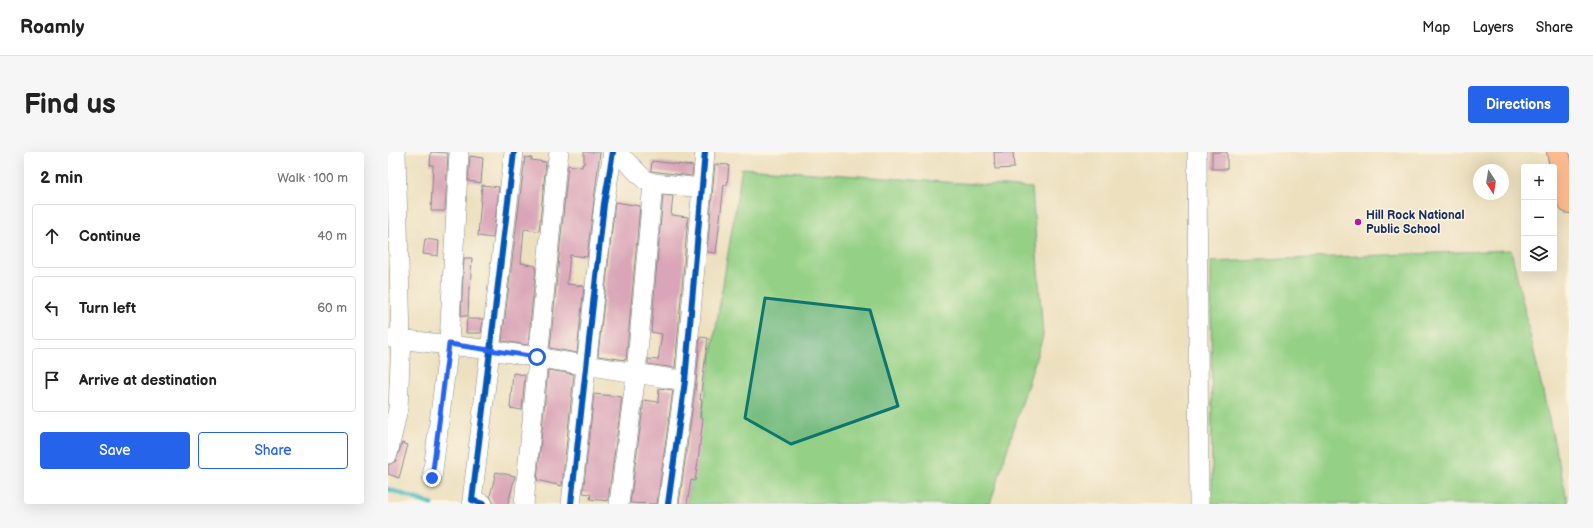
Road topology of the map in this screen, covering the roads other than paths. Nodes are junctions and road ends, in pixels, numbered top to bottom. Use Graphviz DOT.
graph roads {
  1 [pos="396,152"];
  2 [pos="459,152"];
  3 [pos="514,152"];
  4 [pos="559,152"];
  5 [pos="613,152"];
  6 [pos="705,152"];
  7 [pos="1197,152"];
  8 [pos="1558,152"];
  9 [pos="653,183"];
  10 [pos="702,188"];
  11 [pos="1569,202"];
  12 [pos="395,338"];
  13 [pos="449,344"];
  14 [pos="491,350"];
  15 [pos="537,357"];
  16 [pos="586,366"];
  17 [pos="636,374"];
  18 [pos="685,382"];
  19 [pos="388,454"];
  20 [pos="432,478"];
  21 [pos="483,504"];
  22 [pos="524,504"];
  23 [pos="571,504"];
  24 [pos="619,504"];
  25 [pos="668,504"];
  26 [pos="1199,504"];
  1 -- 12 [label="street"];
  2 -- 13 [label="street"];
  3 -- 14 [label="street"];
  4 -- 15 [label="street"];
  5 -- 9 [label="street"];
  5 -- 16 [label="street"];
  6 -- 10 [label="street"];
  7 -- 26 [label="street"];
  8 -- 11 [label="highway"];
  9 -- 10 [label="street"];
  9 -- 17 [label="street"];
  10 -- 18 [label="street"];
  12 -- 13 [label="street"];
  12 -- 19 [label="street"];
  13 -- 14 [label="street"];
  13 -- 20 [label="street"];
  14 -- 15 [label="street"];
  14 -- 21 [label="street"];
  15 -- 16 [label="street"];
  15 -- 22 [label="street"];
  16 -- 17 [label="street"];
  16 -- 23 [label="street"];
  17 -- 18 [label="street"];
  17 -- 24 [label="street"];
  18 -- 25 [label="street"];
}
